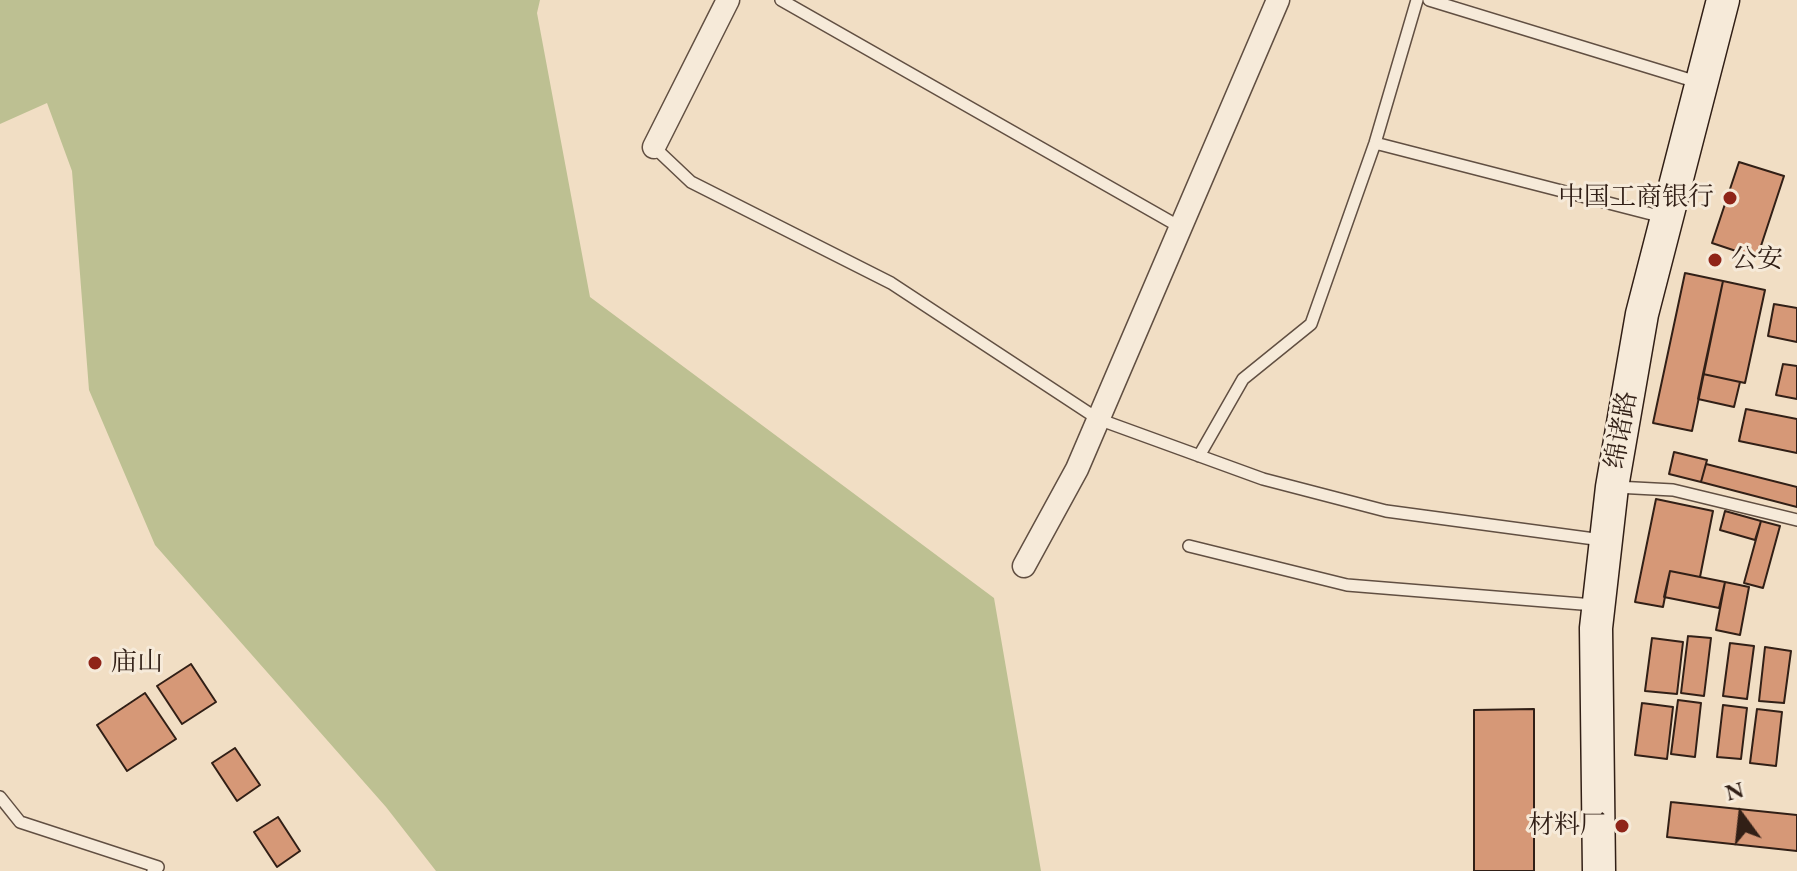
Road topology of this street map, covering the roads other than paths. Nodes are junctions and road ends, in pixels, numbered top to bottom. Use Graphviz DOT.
graph roads {
  1 [pos="728,0"];
  2 [pos="781,0"];
  3 [pos="1278,0"];
  4 [pos="1417,0"];
  5 [pos="1429,0"];
  6 [pos="1723,0"];
  7 [pos="1702,84"];
  8 [pos="1375,143"];
  9 [pos="654,147"];
  10 [pos="1667,218"];
  11 [pos="1180,227"];
  12 [pos="1098,419"];
  13 [pos="1199,456"];
  14 [pos="1612,487"];
  15 [pos="1797,520"];
  16 [pos="1606,540"];
  17 [pos="1189,546"];
  18 [pos="1024,566"];
  19 [pos="1599,606"];
  20 [pos="0,797"];
  21 [pos="153,871"];
  22 [pos="1599,871"];
  1 -- 9 [label="street"];
  2 -- 11 [label="lane"];
  3 -- 11 [label="street"];
  4 -- 8 [label="lane"];
  5 -- 7 [label="lane"];
  6 -- 7 [label="street, 绵诸路"];
  7 -- 10 [label="street, 绵诸路"];
  8 -- 10 [label="lane"];
  8 -- 13 [label="lane"];
  9 -- 12 [label="lane"];
  10 -- 14 [label="street, 绵诸路"];
  11 -- 12 [label="street"];
  12 -- 13 [label="lane"];
  12 -- 18 [label="street"];
  13 -- 16 [label="lane"];
  14 -- 15 [label="lane"];
  14 -- 16 [label="street, 绵诸路"];
  16 -- 19 [label="street, 绵诸路"];
  17 -- 19 [label="lane"];
  19 -- 22 [label="street, 绵诸路"];
  20 -- 21 [label="lane"];
}
